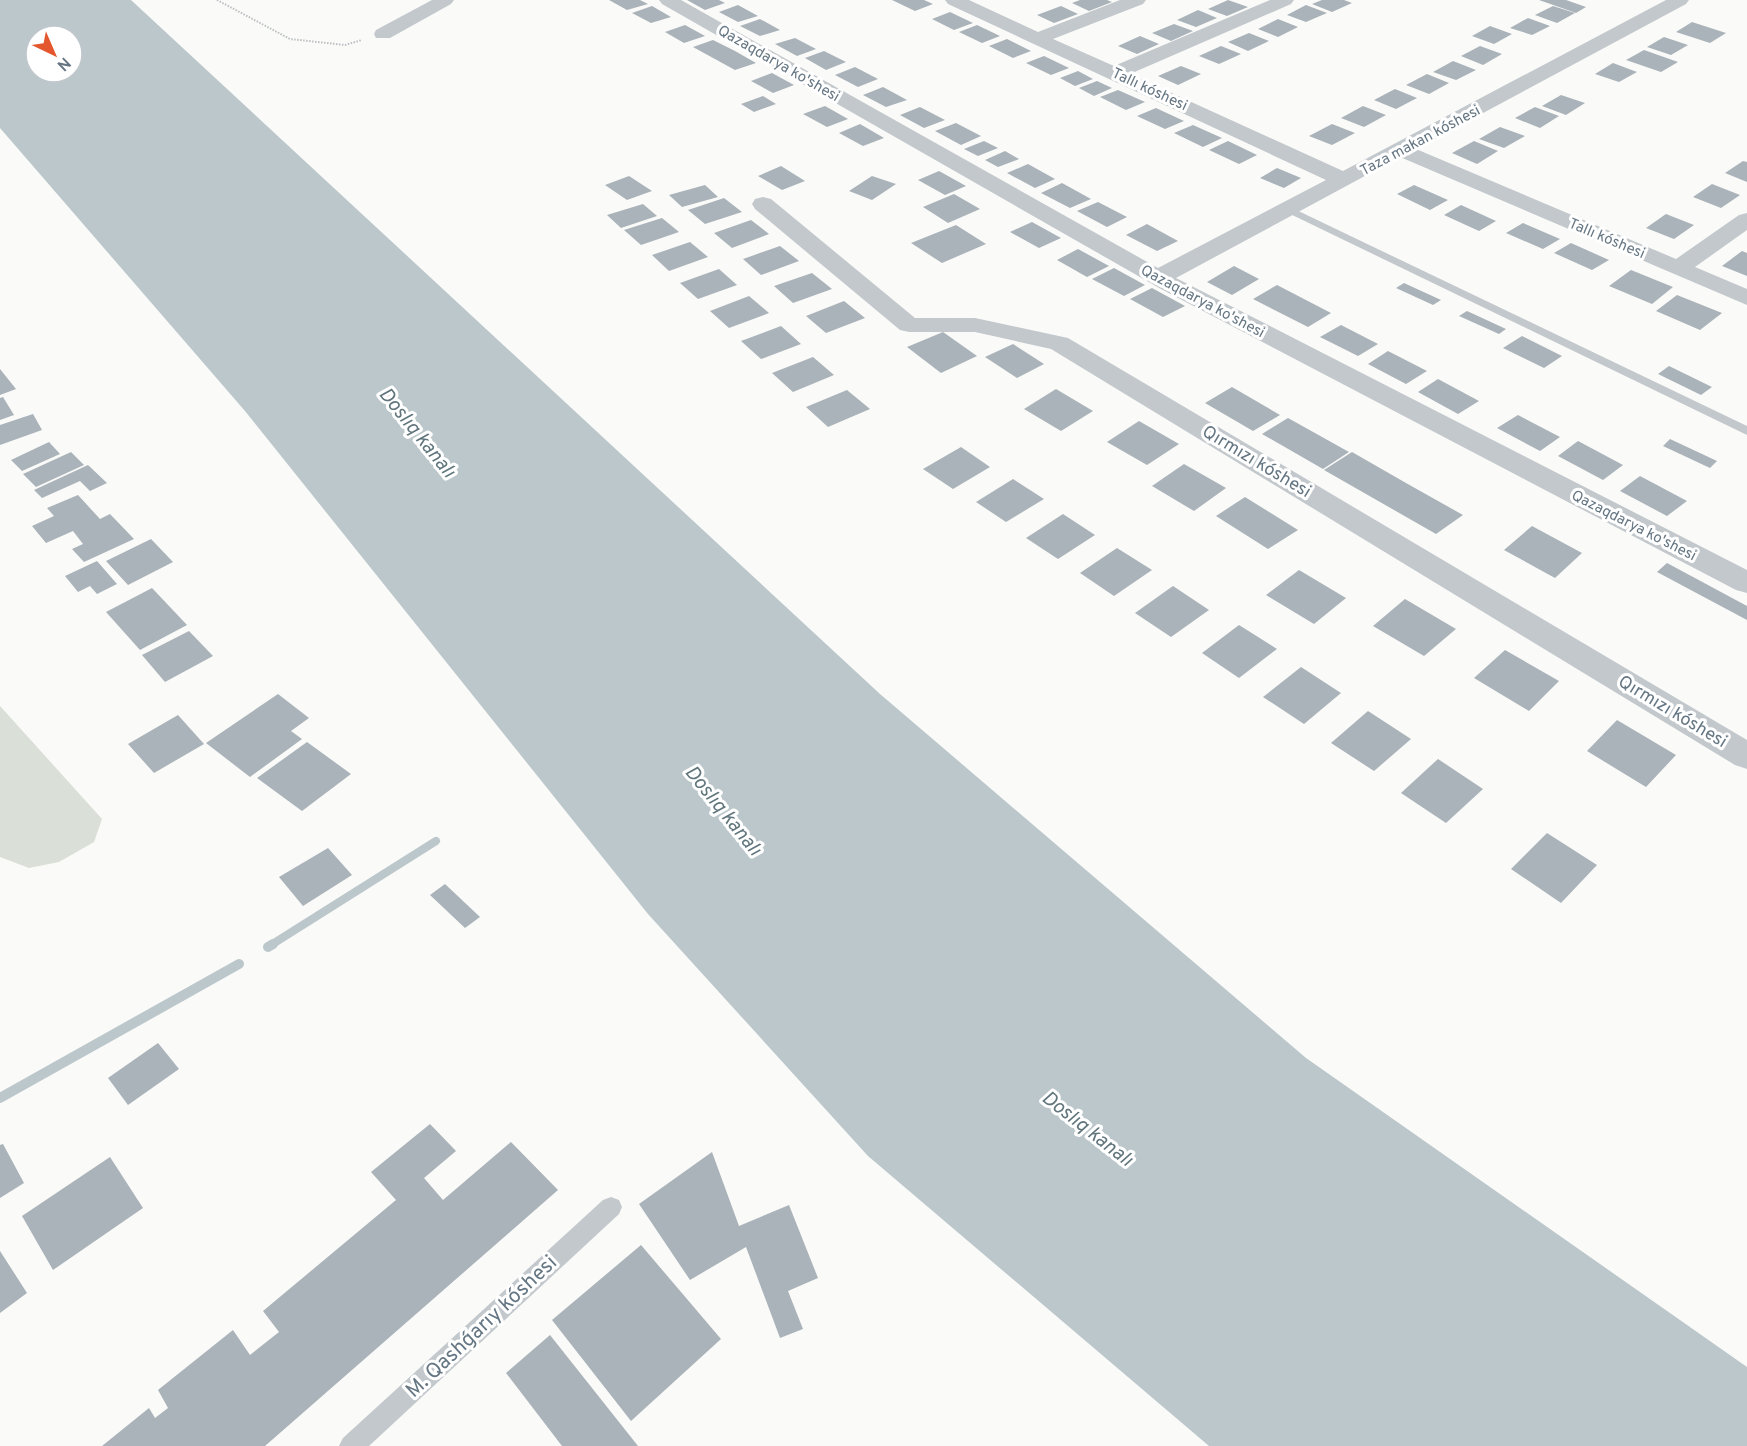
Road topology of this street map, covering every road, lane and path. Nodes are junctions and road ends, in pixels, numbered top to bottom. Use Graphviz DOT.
graph roads {
  1 [pos="217,0"];
  2 [pos="445,0"];
  3 [pos="668,0"];
  4 [pos="954,0"];
  5 [pos="1137,0"];
  6 [pos="1285,0"];
  7 [pos="1680,0"];
  8 [pos="383,34"];
  9 [pos="1038,38"];
  10 [pos="1115,73"];
  11 [pos="1401,150"];
  12 [pos="1345,180"];
  13 [pos="763,204"];
  14 [pos="1288,209"];
  15 [pos="1747,220"];
  16 [pos="1678,268"];
  17 [pos="1158,278"];
  18 [pos="1747,298"];
  19 [pos="1747,431"];
  20 [pos="1747,584"];
  21 [pos="1747,756"];
  22 [pos="611,1207"];
  23 [pos="351,1446"];
  1 -- 8 [label="path"];
  2 -- 8 [label="street"];
  3 -- 17 [label="street, Qazaqdarya ko'shesi"];
  4 -- 9 [label="street, Tallı kóshesi"];
  5 -- 9 [label="street"];
  6 -- 10 [label="street"];
  7 -- 11 [label="street, Taza makan kóshesi"];
  9 -- 10 [label="street, Tallı kóshesi"];
  10 -- 12 [label="street, Tallı kóshesi"];
  11 -- 12 [label="street, Taza makan kóshesi"];
  11 -- 16 [label="street, Tallı kóshesi"];
  12 -- 14 [label="street, Taza makan kóshesi"];
  13 -- 21 [label="street, Qırmızı kóshesi"];
  14 -- 17 [label="street, Taza makan kóshesi"];
  14 -- 19 [label="lane"];
  15 -- 16 [label="street"];
  16 -- 18 [label="street, Tallı kóshesi"];
  17 -- 20 [label="street, Qazaqdarya ko'shesi"];
  22 -- 23 [label="lane, M. Qashǵarıy kóshesi"];
}
